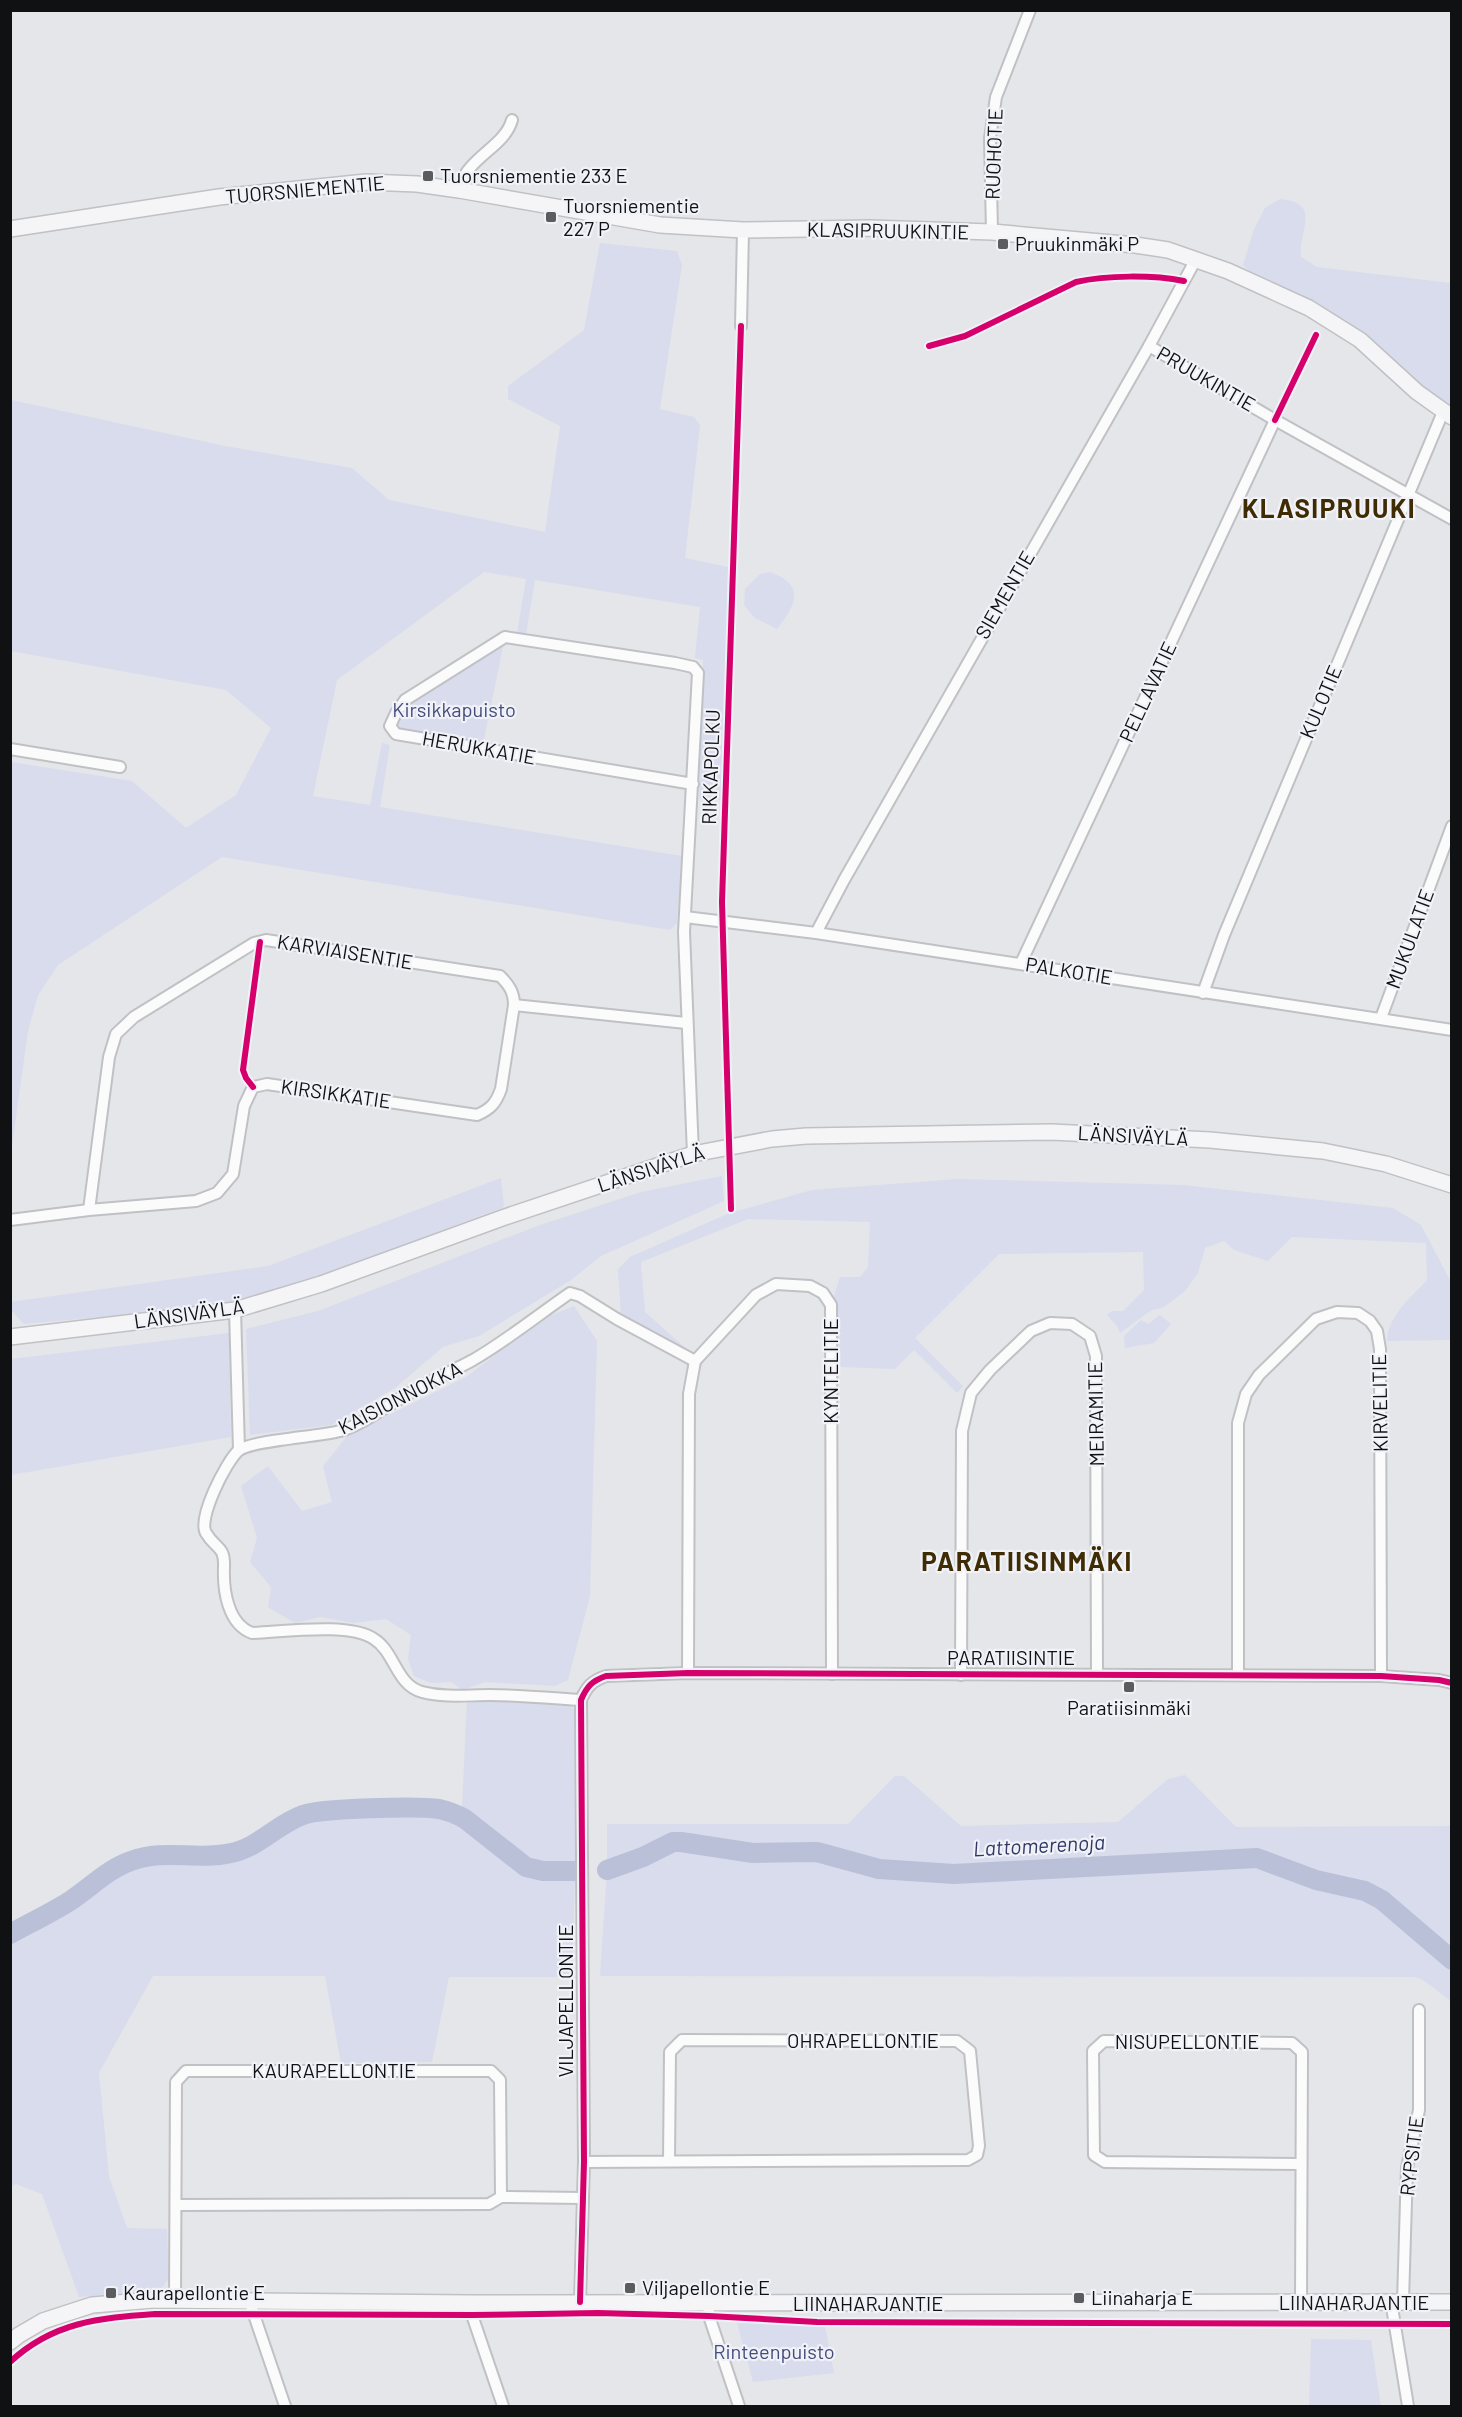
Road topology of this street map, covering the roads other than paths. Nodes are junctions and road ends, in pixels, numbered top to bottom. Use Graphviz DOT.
graph roads {
  1 [pos="1030,10"];
  2 [pos="512,120"];
  3 [pos="459,190"];
  4 [pos="10,229"];
  5 [pos="743,230"];
  6 [pos="992,232"];
  7 [pos="1196,259"];
  8 [pos="741,326"];
  9 [pos="1149,346"];
  10 [pos="1447,415"];
  11 [pos="1275,420"];
  12 [pos="1407,494"];
  13 [pos="1452,519"];
  14 [pos="10,749"];
  15 [pos="120,767"];
  16 [pos="693,784"];
  17 [pos="1452,825"];
  18 [pos="685,917"];
  19 [pos="816,933"];
  20 [pos="1021,963"];
  21 [pos="1203,993"];
  22 [pos="514,1005"];
  23 [pos="1381,1018"];
  24 [pos="686,1023"];
  25 [pos="1452,1030"];
  26 [pos="693,1154"];
  27 [pos="1452,1185"];
  28 [pos="89,1210"];
  29 [pos="10,1220"];
  30 [pos="235,1310"];
  31 [pos="10,1337"];
  32 [pos="694,1361"];
  33 [pos="239,1450"];
  34 [pos="688,1673"];
  35 [pos="832,1674"];
  36 [pos="1097,1674"];
  37 [pos="1239,1674"];
  38 [pos="962,1675"];
  39 [pos="1381,1676"];
  40 [pos="1452,1683"];
  41 [pos="581,1700"];
  42 [pos="1419,2010"];
  43 [pos="669,2161"];
  44 [pos="584,2162"];
  45 [pos="1301,2164"];
  46 [pos="501,2197"];
  47 [pos="582,2198"];
  48 [pos="176,2205"];
  49 [pos="175,2300"];
  50 [pos="249,2300"];
  51 [pos="1397,2301"];
  52 [pos="580,2302"];
  53 [pos="1452,2302"];
  54 [pos="471,2303"];
  55 [pos="708,2303"];
  56 [pos="1301,2303"];
  57 [pos="10,2342"];
  58 [pos="285,2406"];
  59 [pos="503,2406"];
  60 [pos="739,2406"];
  61 [pos="1408,2406"];
  1 -- 6 [label="street, RUOHOTIE"];
  2 -- 3 [label="street"];
  3 -- 4 [label="main road, TUORSNIEMENTIE"];
  3 -- 5 [label="main road, TUORSNIEMENTIE"];
  5 -- 6 [label="main road, KLASIPRUUKINTIE"];
  5 -- 8 [label="street"];
  6 -- 7 [label="main road, KLASIPRUUKINTIE"];
  7 -- 9 [label="street, SIEMENTIE"];
  7 -- 10 [label="main road, KLASIPRUUKINTIE"];
  9 -- 11 [label="street, PRUUKINTIE"];
  9 -- 19 [label="street, SIEMENTIE"];
  10 -- 12 [label="street, KULOTIE"];
  11 -- 12 [label="street, PRUUKINTIE"];
  11 -- 20 [label="street, PELLAVATIE"];
  12 -- 13 [label="street, PRUUKINTIE"];
  12 -- 21 [label="street, KULOTIE"];
  14 -- 15 [label="street"];
  16 -- 16 [label="street, HERUKKATIE"];
  16 -- 18 [label="street"];
  17 -- 23 [label="street, MUKULATIE"];
  18 -- 19 [label="street, PALKOTIE"];
  18 -- 24 [label="street"];
  19 -- 20 [label="street, PALKOTIE"];
  20 -- 21 [label="street, PALKOTIE"];
  21 -- 23 [label="street, PALKOTIE"];
  22 -- 24 [label="street"];
  22 -- 28 [label="street, KIRSIKKATIE"];
  22 -- 28 [label="street, KARVIAISENTIE"];
  23 -- 25 [label="street, PALKOTIE"];
  24 -- 26 [label="street"];
  26 -- 27 [label="main road, LÄNSIVÄYLÄ"];
  26 -- 30 [label="main road, LÄNSIVÄYLÄ"];
  28 -- 29 [label="street, KIRSIKKATIE"];
  30 -- 31 [label="main road, LÄNSIVÄYLÄ"];
  30 -- 33 [label="street"];
  32 -- 33 [label="street, KAISIONNOKKA"];
  32 -- 34 [label="street"];
  32 -- 35 [label="street, KYNTELITIE"];
  33 -- 41 [label="street"];
  34 -- 35 [label="street, PARATIISINTIE"];
  34 -- 41 [label="street, PARATIISINTIE"];
  35 -- 38 [label="street, PARATIISINTIE"];
  36 -- 37 [label="street, PARATIISINTIE"];
  36 -- 38 [label="street, PARATIISINTIE"];
  36 -- 38 [label="street, MEIRAMITIE"];
  37 -- 39 [label="street, PARATIISINTIE"];
  37 -- 39 [label="street, KIRVELITIE"];
  39 -- 40 [label="street, PARATIISINTIE"];
  41 -- 44 [label="street, VILJAPELLONTIE"];
  42 -- 51 [label="street, RYPSITIE"];
  43 -- 43 [label="street, OHRAPELLONTIE"];
  43 -- 44 [label="street, OHRAPELLONTIE"];
  44 -- 47 [label="street, VILJAPELLONTIE"];
  45 -- 45 [label="street, NISUPELLONTIE"];
  45 -- 56 [label="street, NISUPELLONTIE"];
  46 -- 47 [label="street"];
  46 -- 48 [label="street"];
  46 -- 48 [label="street, KAURAPELLONTIE"];
  47 -- 52 [label="street, VILJAPELLONTIE"];
  48 -- 49 [label="street, KAURAPELLONTIE"];
  49 -- 50 [label="main road, LIINAHARJANTIE"];
  49 -- 57 [label="main road, LIINAHARJANTIE"];
  50 -- 54 [label="main road, LIINAHARJANTIE"];
  50 -- 58 [label="street"];
  51 -- 53 [label="main road, LIINAHARJANTIE"];
  51 -- 56 [label="main road, LIINAHARJANTIE"];
  51 -- 61 [label="street, RYPSITIE"];
  52 -- 54 [label="main road, LIINAHARJANTIE"];
  52 -- 55 [label="main road, LIINAHARJANTIE"];
  54 -- 59 [label="street"];
  55 -- 56 [label="main road, LIINAHARJANTIE"];
  55 -- 60 [label="street"];
}
